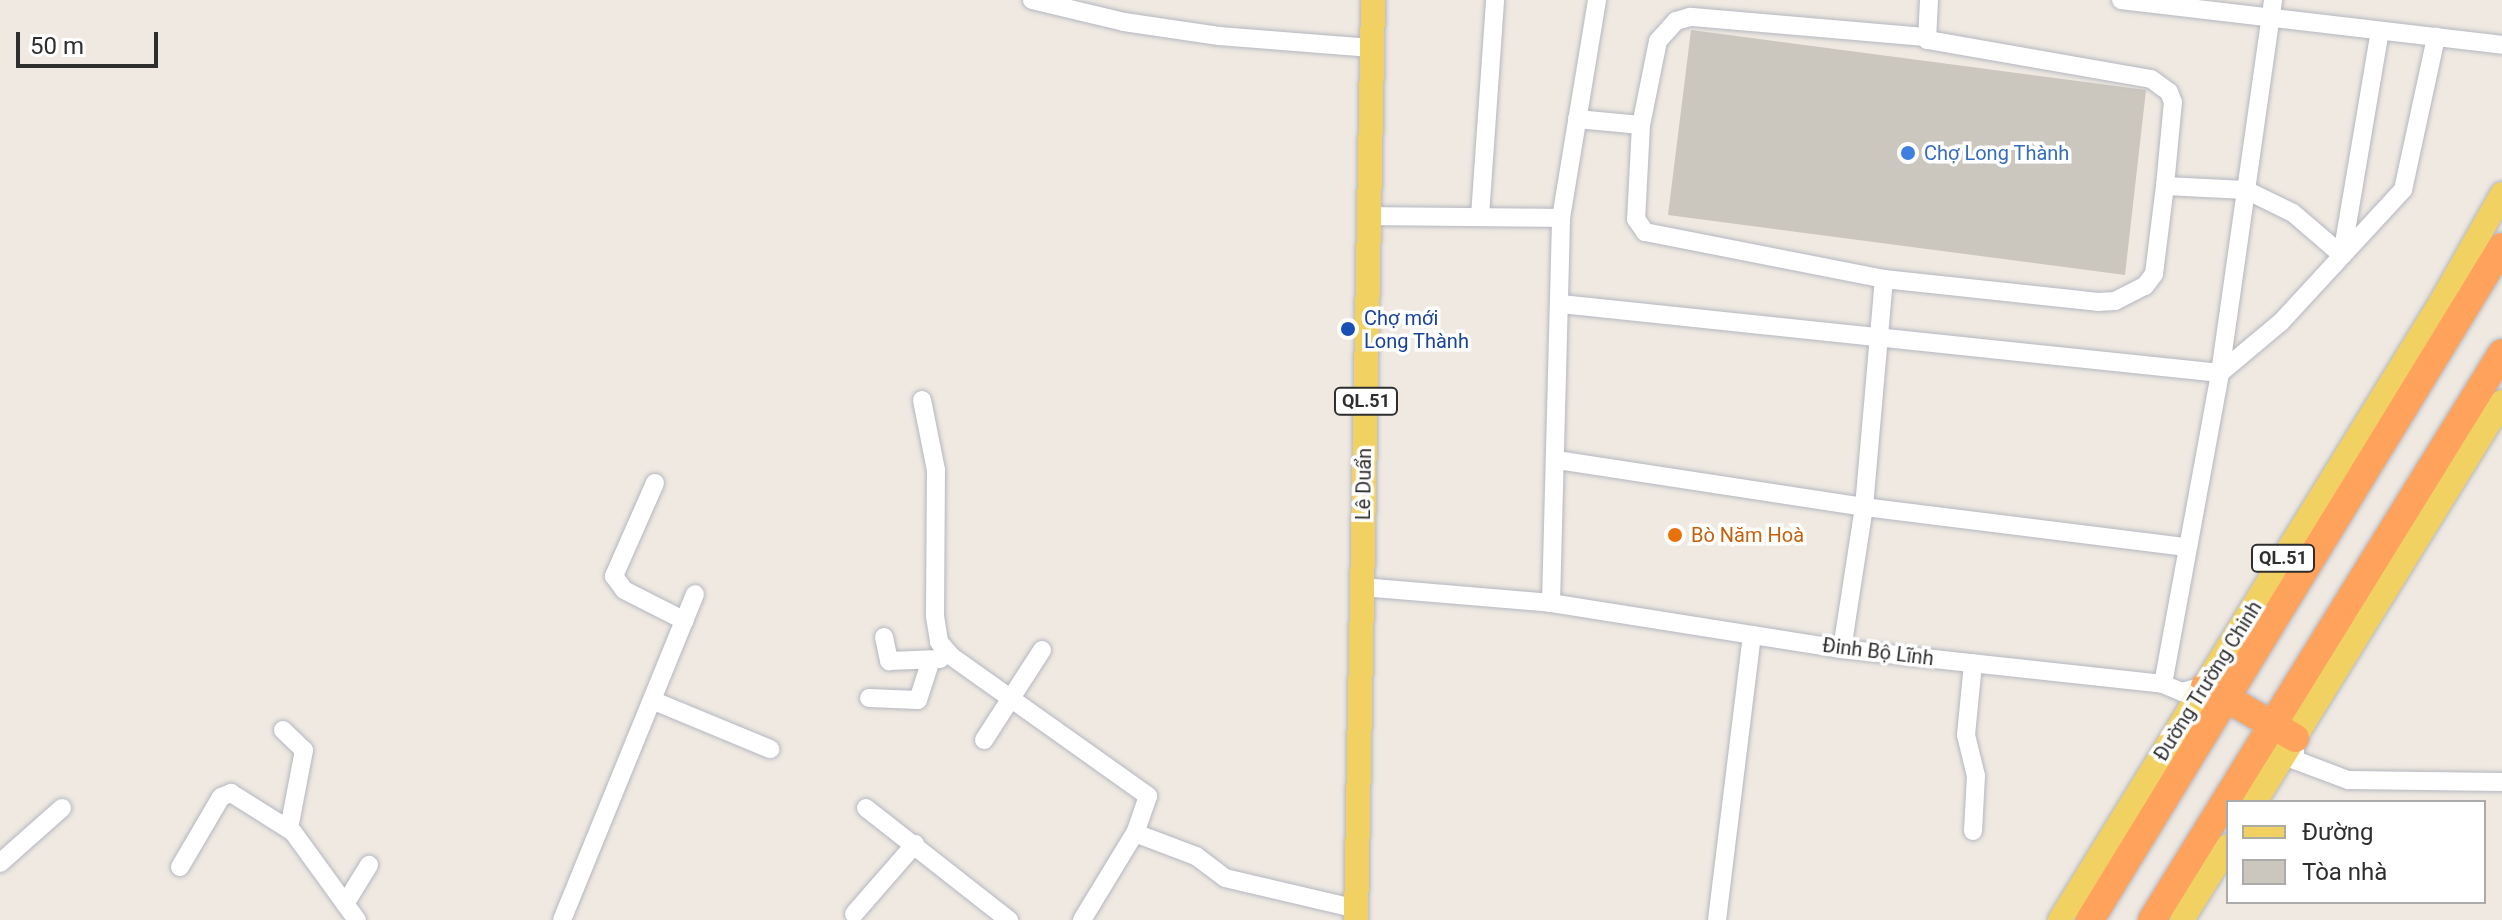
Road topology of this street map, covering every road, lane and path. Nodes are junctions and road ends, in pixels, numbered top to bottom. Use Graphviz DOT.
graph roads {
  1 [pos="1032,0"];
  2 [pos="1373,0"];
  3 [pos="1495,0"];
  4 [pos="1597,0"];
  5 [pos="1929,0"];
  6 [pos="2121,0"];
  7 [pos="2271,9"];
  8 [pos="2380,31"];
  9 [pos="1925,37"];
  10 [pos="2436,37"];
  11 [pos="2502,45"];
  12 [pos="1372,48"];
  13 [pos="1577,119"];
  14 [pos="1641,125"];
  15 [pos="2165,186"];
  16 [pos="2246,190"];
  17 [pos="2502,194"];
  18 [pos="1369,216"];
  19 [pos="1480,216"];
  20 [pos="1561,218"];
  21 [pos="2502,247"];
  22 [pos="2342,255"];
  23 [pos="1884,279"];
  24 [pos="1561,304"];
  25 [pos="1880,337"];
  26 [pos="2502,353"];
  27 [pos="2220,373"];
  28 [pos="922,400"];
  29 [pos="2502,402"];
  30 [pos="1557,460"];
  31 [pos="655,483"];
  32 [pos="1864,507"];
  33 [pos="2186,547"];
  34 [pos="1362,587"];
  35 [pos="695,594"];
  36 [pos="1551,603"];
  37 [pos="685,621"];
  38 [pos="1752,635"];
  39 [pos="884,637"];
  40 [pos="1842,649"];
  41 [pos="1042,650"];
  42 [pos="951,656"];
  43 [pos="931,660"];
  44 [pos="1973,663"];
  45 [pos="2163,684"];
  46 [pos="2216,692"];
  47 [pos="1014,696"];
  48 [pos="869,698"];
  49 [pos="654,701"];
  50 [pos="283,730"];
  51 [pos="2284,731"];
  52 [pos="984,740"];
  53 [pos="770,749"];
  54 [pos="2502,782"];
  55 [pos="2236,800"];
  56 [pos="2256,800"];
  57 [pos="62,808"];
  58 [pos="866,808"];
  59 [pos="2226,814"];
  60 [pos="289,829"];
  61 [pos="1973,831"];
  62 [pos="1135,833"];
  63 [pos="915,844"];
  64 [pos="2226,849"];
  65 [pos="0,863"];
  66 [pos="369,865"];
  67 [pos="180,867"];
  68 [pos="345,904"];
  69 [pos="854,914"];
  70 [pos="1356,914"];
  71 [pos="357,920"];
  72 [pos="562,920"];
  73 [pos="1009,920"];
  74 [pos="1082,920"];
  75 [pos="1717,920"];
  76 [pos="2060,920"];
  77 [pos="2090,920"];
  78 [pos="2152,920"];
  79 [pos="2182,920"];
  1 -- 12 [label="street"];
  2 -- 12 [label="main road, Lê Duẩn / QL.51"];
  3 -- 19 [label="street"];
  4 -- 13 [label="street"];
  5 -- 9 [label="street"];
  6 -- 7 [label="street"];
  7 -- 8 [label="street"];
  7 -- 16 [label="street"];
  8 -- 10 [label="street"];
  8 -- 22 [label="street"];
  9 -- 14 [label="street"];
  9 -- 15 [label="street"];
  10 -- 11 [label="street"];
  10 -- 22 [label="street"];
  12 -- 18 [label="main road, Lê Duẩn / QL.51"];
  13 -- 14 [label="street"];
  13 -- 20 [label="street"];
  14 -- 23 [label="street"];
  15 -- 16 [label="street"];
  15 -- 23 [label="street"];
  16 -- 22 [label="street"];
  16 -- 27 [label="street"];
  17 -- 46 [label="main road, Đường Trường Chinh / QL.51"];
  18 -- 19 [label="street"];
  18 -- 34 [label="main road, Lê Duẩn / QL.51"];
  19 -- 20 [label="street"];
  20 -- 24 [label="street"];
  21 -- 46 [label="highway, Đường Trường Chinh / QL.51"];
  22 -- 27 [label="street"];
  23 -- 25 [label="street"];
  24 -- 25 [label="street"];
  24 -- 30 [label="street"];
  25 -- 27 [label="street"];
  25 -- 32 [label="street"];
  26 -- 51 [label="highway"];
  27 -- 33 [label="street"];
  28 -- 42 [label="street"];
  29 -- 51 [label="main road"];
  30 -- 32 [label="street"];
  30 -- 36 [label="street"];
  31 -- 37 [label="street"];
  32 -- 33 [label="street"];
  32 -- 40 [label="street"];
  33 -- 45 [label="street"];
  34 -- 36 [label="street, Đinh Bộ Lĩnh"];
  34 -- 70 [label="main road, Lê Duẩn / QL.51"];
  35 -- 37 [label="street"];
  36 -- 38 [label="street, Đinh Bộ Lĩnh"];
  37 -- 49 [label="street"];
  38 -- 40 [label="street, Đinh Bộ Lĩnh"];
  38 -- 75 [label="street"];
  39 -- 43 [label="street"];
  40 -- 44 [label="street, Đinh Bộ Lĩnh"];
  41 -- 47 [label="street"];
  42 -- 43 [label="street"];
  42 -- 47 [label="street"];
  43 -- 48 [label="street"];
  44 -- 45 [label="street, Đinh Bộ Lĩnh"];
  44 -- 61 [label="street"];
  45 -- 46 [label="street, Đinh Bộ Lĩnh"];
  46 -- 51 [label="highway"];
  46 -- 76 [label="main road, Đường Trường Chinh / QL.51"];
  46 -- 77 [label="highway, Đường Trường Chinh / QL.51"];
  47 -- 52 [label="street"];
  47 -- 62 [label="street"];
  49 -- 53 [label="street"];
  49 -- 72 [label="street"];
  50 -- 60 [label="street"];
  51 -- 54 [label="street"];
  51 -- 55 [label="highway"];
  51 -- 56 [label="main road"];
  57 -- 65 [label="street"];
  58 -- 63 [label="street"];
  59 -- 78 [label="highway"];
  60 -- 67 [label="street"];
  60 -- 68 [label="street"];
  62 -- 70 [label="street"];
  62 -- 74 [label="street"];
  63 -- 69 [label="street"];
  63 -- 73 [label="street"];
  64 -- 79 [label="main road"];
  66 -- 68 [label="street"];
  68 -- 71 [label="street"];
}
